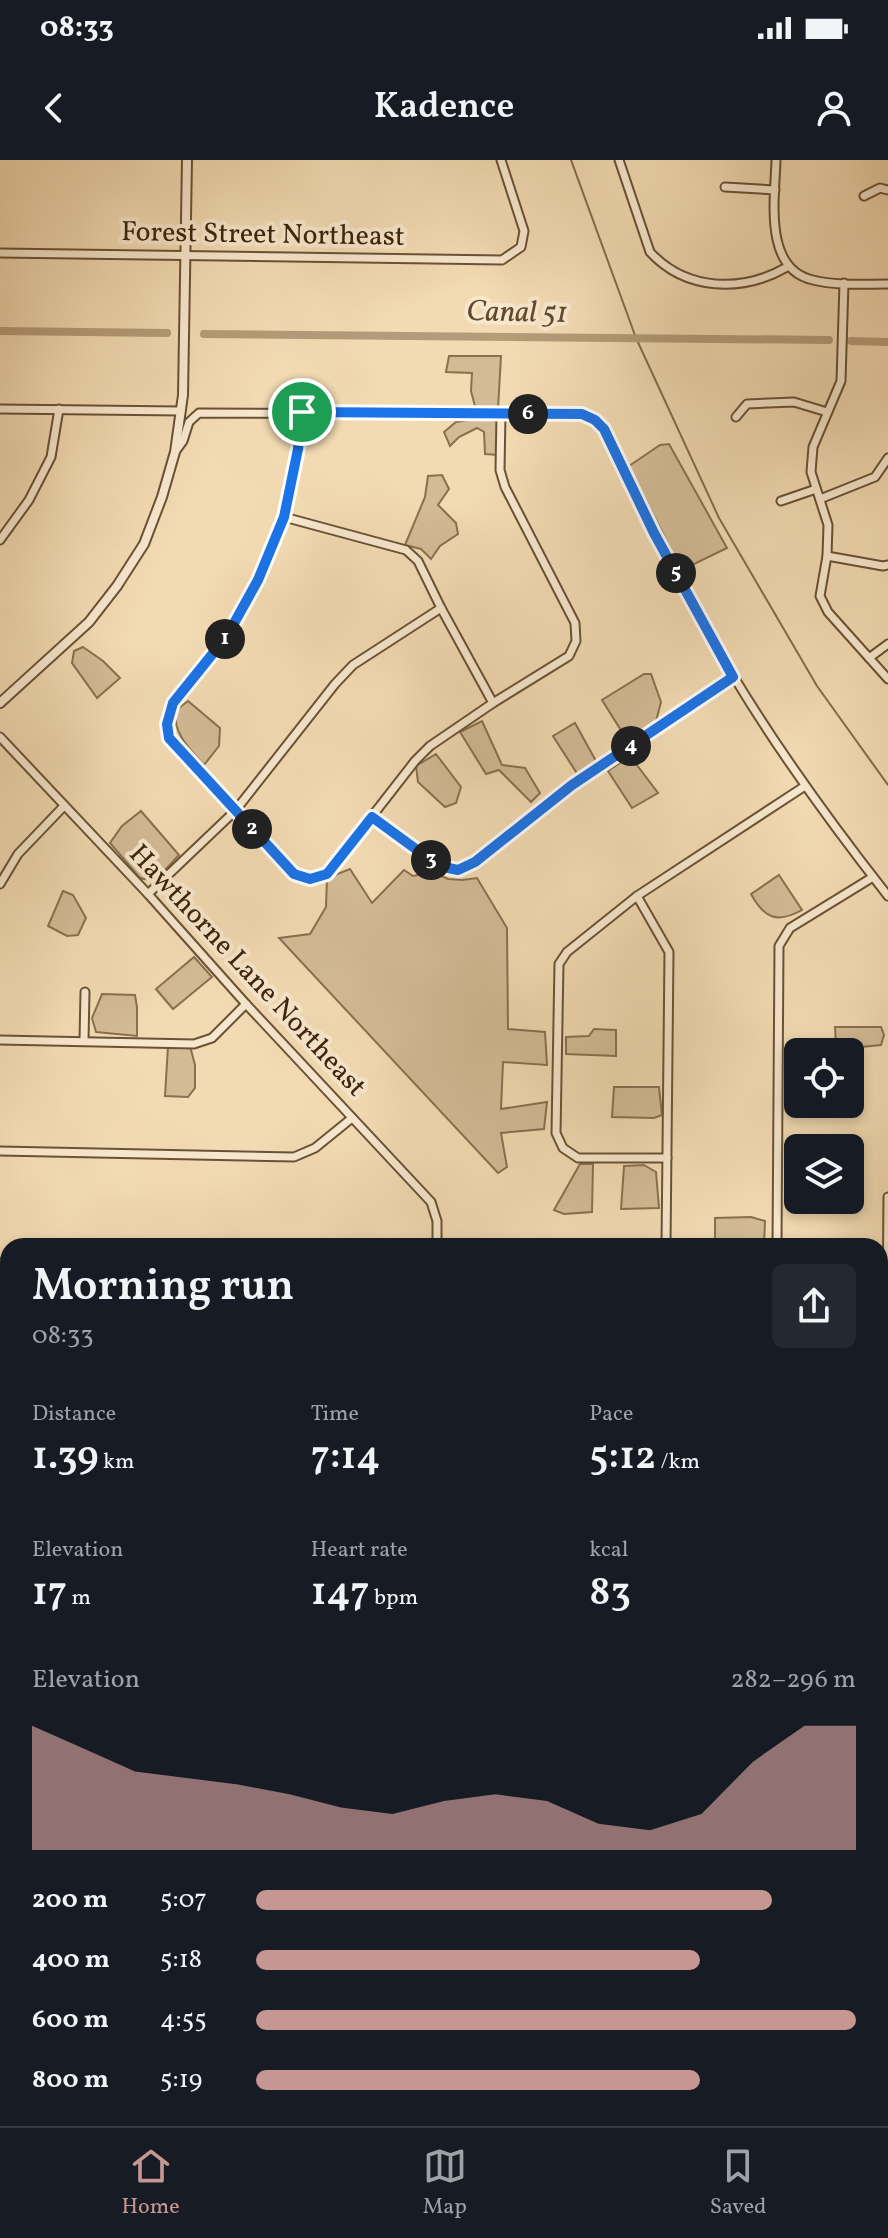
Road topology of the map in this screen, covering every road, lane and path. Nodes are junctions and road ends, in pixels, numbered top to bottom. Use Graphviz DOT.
graph roads {
  1 [pos="187,160"];
  2 [pos="501,160"];
  3 [pos="619,160"];
  4 [pos="776,160"];
  5 [pos="725,187"];
  6 [pos="775,190"];
  7 [pos="888,190"];
  8 [pos="864,196"];
  9 [pos="0,253"];
  10 [pos="185,256"];
  11 [pos="787,267"];
  12 [pos="844,283"];
  13 [pos="888,284"];
  14 [pos="0,409"];
  15 [pos="59,409"];
  16 [pos="181,411"];
  17 [pos="302,412"];
  18 [pos="827,412"];
  19 [pos="501,414"];
  20 [pos="736,417"];
  21 [pos="175,452"];
  22 [pos="888,458"];
  23 [pos="816,489"];
  24 [pos="820,499"];
  25 [pos="781,501"];
  26 [pos="284,517"];
  27 [pos="0,540"];
  28 [pos="827,556"];
  29 [pos="888,565"];
  30 [pos="441,608"];
  31 [pos="888,644"];
  32 [pos="869,658"];
  33 [pos="733,677"];
  34 [pos="888,679"];
  35 [pos="0,703"];
  36 [pos="493,703"];
  37 [pos="0,737"];
  38 [pos="805,786"];
  39 [pos="64,806"];
  40 [pos="235,811"];
  41 [pos="372,817"];
  42 [pos="873,877"];
  43 [pos="0,884"];
  44 [pos="148,894"];
  45 [pos="637,896"];
  46 [pos="888,896"];
  47 [pos="85,992"];
  48 [pos="246,1004"];
  49 [pos="0,1040"];
  50 [pos="84,1040"];
  51 [pos="352,1118"];
  52 [pos="0,1151"];
  53 [pos="667,1158"];
  54 [pos="888,1197"];
  55 [pos="437,1238"];
  56 [pos="666,1238"];
  57 [pos="777,1238"];
  58 [pos="886,1238"];
  1 -- 10 [label="street"];
  2 -- 10 [label="street, Forest Street Northeast"];
  3 -- 11 [label="street"];
  4 -- 6 [label="street"];
  5 -- 6 [label="street"];
  6 -- 11 [label="street"];
  7 -- 8 [label="street"];
  9 -- 10 [label="street, Forest Street Northeast"];
  10 -- 16 [label="street"];
  11 -- 12 [label="street"];
  12 -- 13 [label="street"];
  12 -- 18 [label="street"];
  14 -- 15 [label="street"];
  15 -- 16 [label="street"];
  15 -- 27 [label="street"];
  16 -- 21 [label="street"];
  17 -- 19 [label="street"];
  17 -- 21 [label="street"];
  17 -- 26 [label="street"];
  18 -- 20 [label="street"];
  18 -- 23 [label="street"];
  19 -- 33 [label="street"];
  19 -- 36 [label="street"];
  21 -- 35 [label="street"];
  22 -- 24 [label="street"];
  23 -- 24 [label="street"];
  23 -- 25 [label="street"];
  24 -- 28 [label="street"];
  26 -- 30 [label="street"];
  26 -- 40 [label="street"];
  28 -- 29 [label="street"];
  28 -- 32 [label="street"];
  30 -- 36 [label="street"];
  30 -- 40 [label="street"];
  31 -- 32 [label="street"];
  32 -- 34 [label="street"];
  33 -- 38 [label="street"];
  33 -- 41 [label="street"];
  36 -- 41 [label="street"];
  37 -- 39 [label="street, Hawthorne Lane Northeast"];
  38 -- 42 [label="street"];
  38 -- 45 [label="street"];
  39 -- 43 [label="street"];
  39 -- 44 [label="street, Hawthorne Lane Northeast"];
  40 -- 41 [label="street"];
  40 -- 44 [label="street"];
  42 -- 46 [label="street"];
  42 -- 57 [label="street"];
  44 -- 48 [label="street, Hawthorne Lane Northeast"];
  45 -- 53 [label="street"];
  45 -- 53 [label="street"];
  47 -- 50 [label="street"];
  48 -- 50 [label="street"];
  48 -- 51 [label="street, Hawthorne Lane Northeast"];
  49 -- 50 [label="street"];
  51 -- 52 [label="street"];
  51 -- 55 [label="street, Hawthorne Lane Northeast"];
  53 -- 56 [label="street"];
  54 -- 58 [label="street"];
}
